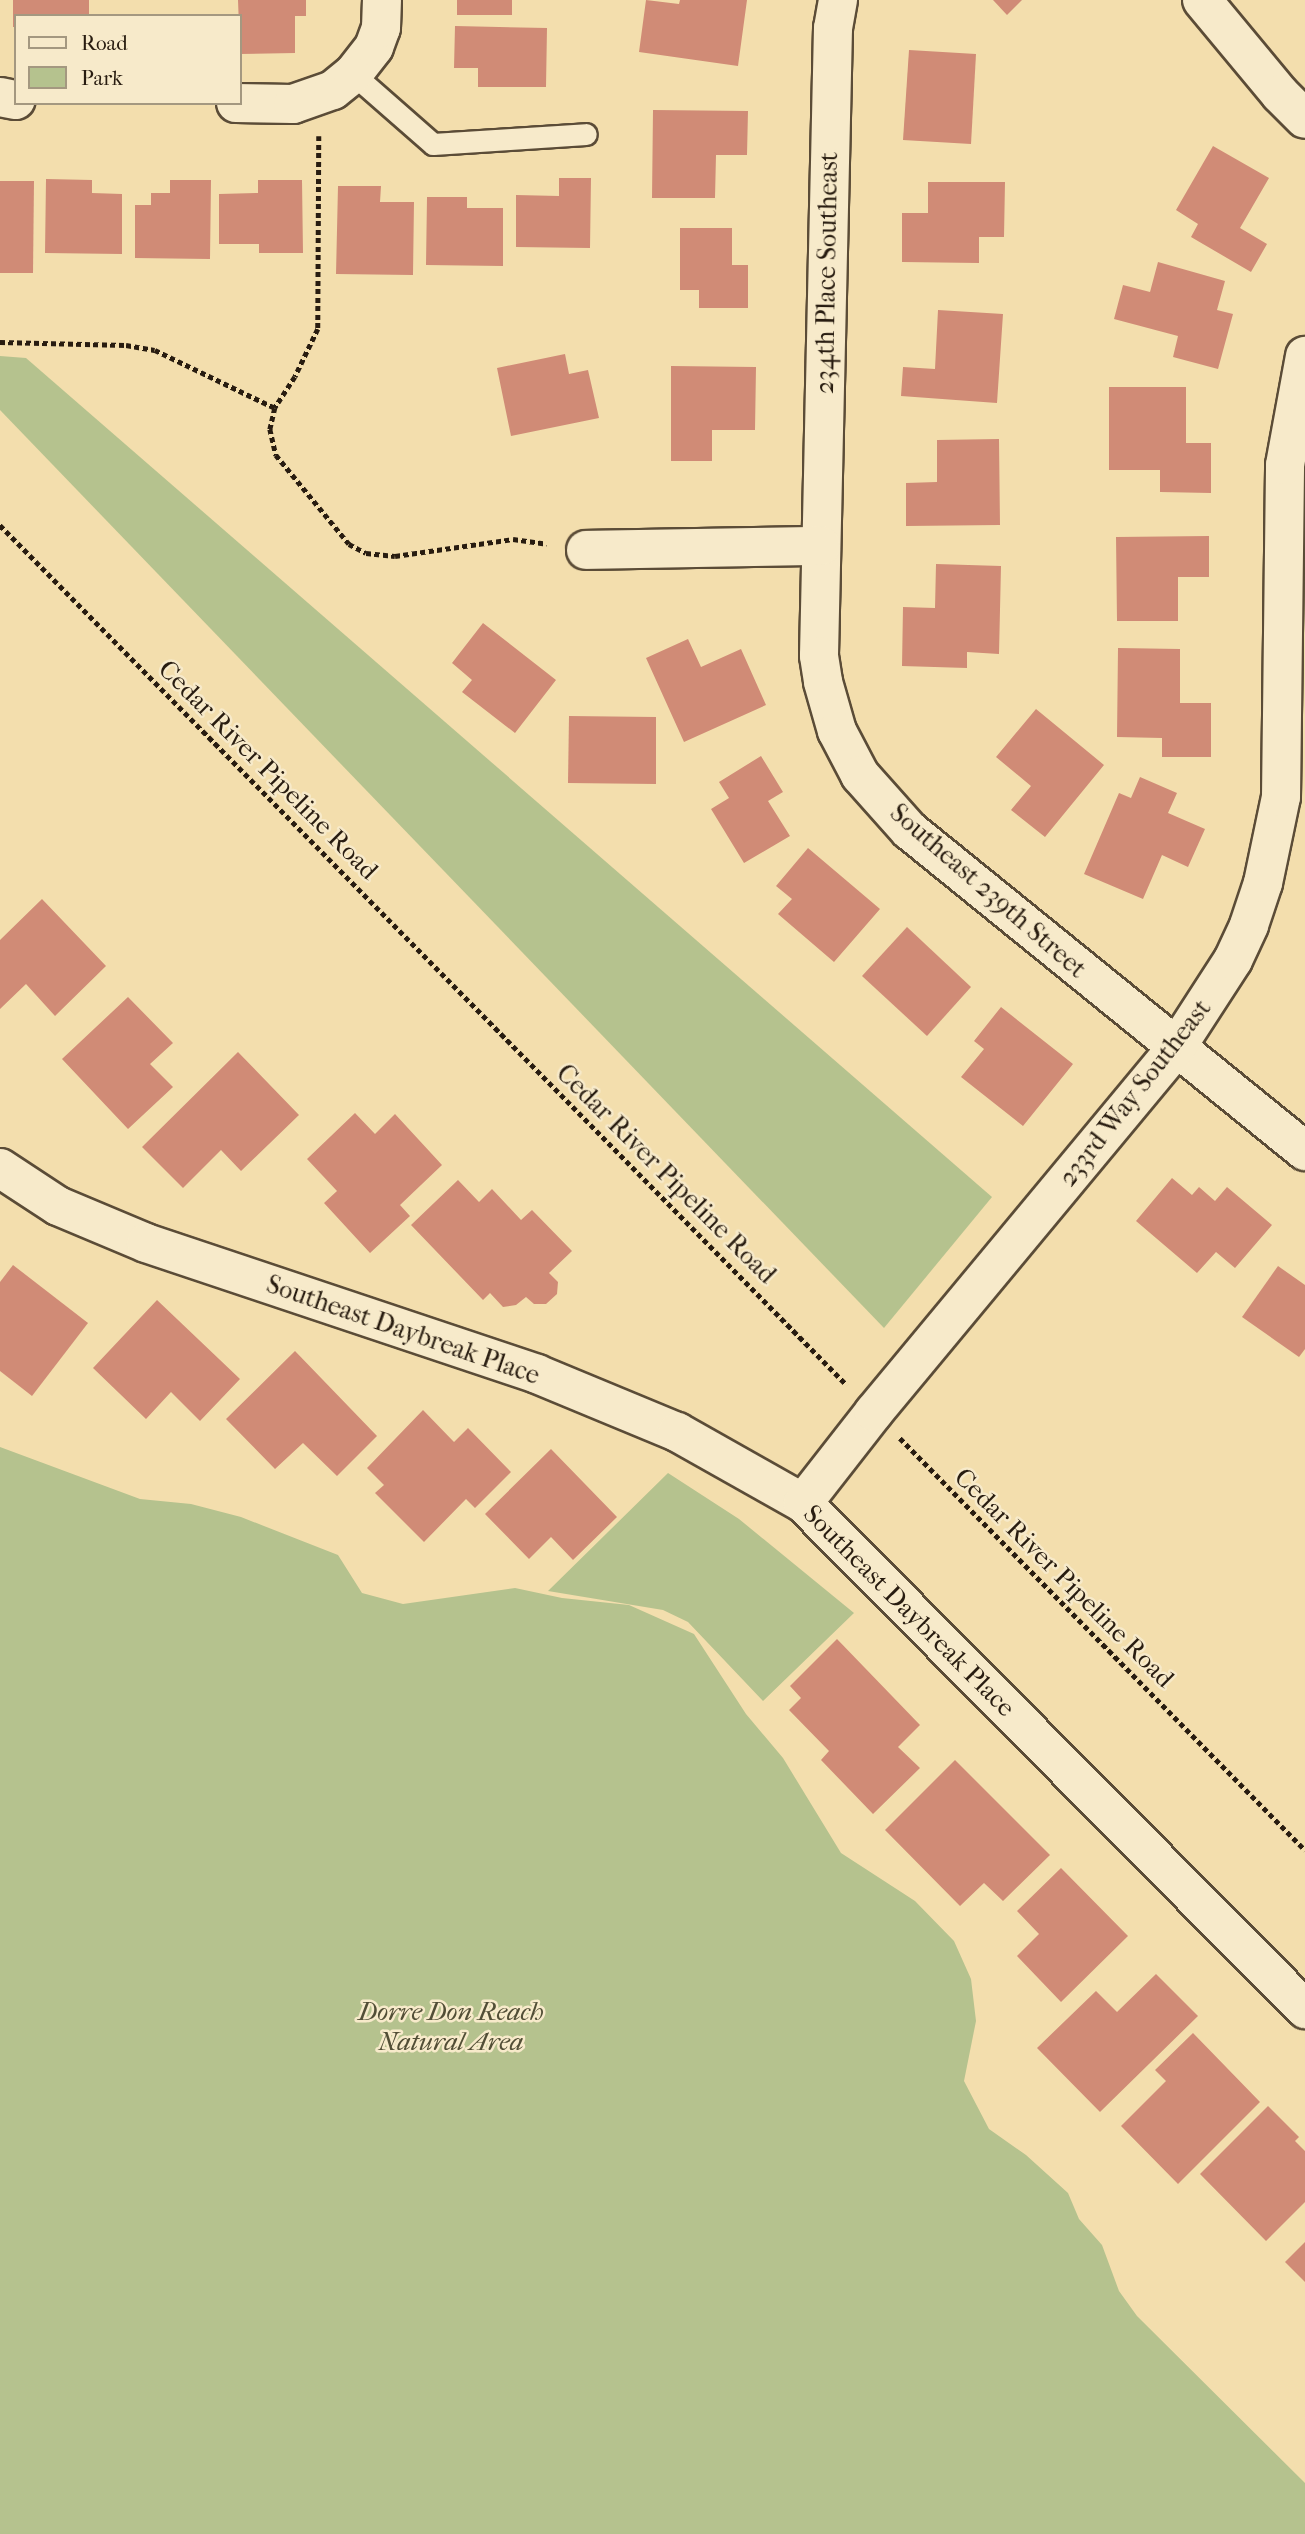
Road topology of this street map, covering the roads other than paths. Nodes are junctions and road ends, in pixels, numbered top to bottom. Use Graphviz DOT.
graph roads {
  1 [pos="382,0"];
  2 [pos="838,0"];
  3 [pos="1202,0"];
  4 [pos="353,74"];
  5 [pos="242,103"];
  6 [pos="1305,118"];
  7 [pos="586,134"];
  8 [pos="1305,356"];
  9 [pos="821,546"];
  10 [pos="586,550"];
  11 [pos="1176,1048"];
  12 [pos="1305,1151"];
  13 [pos="0,1168"];
  14 [pos="803,1503"];
  15 [pos="1305,2009"];
  1 -- 4 [label="street"];
  2 -- 9 [label="street, 234th Place Southeast"];
  3 -- 6 [label="street"];
  4 -- 5 [label="street"];
  4 -- 7 [label="lane"];
  8 -- 11 [label="street, 233rd Way Southeast"];
  9 -- 10 [label="street"];
  9 -- 11 [label="street, Southeast 239th Street"];
  11 -- 12 [label="street, Southeast 239th Street"];
  11 -- 14 [label="street, 233rd Way Southeast"];
  13 -- 14 [label="street, Southeast Daybreak Place"];
  14 -- 15 [label="street, Southeast Daybreak Place"];
}
